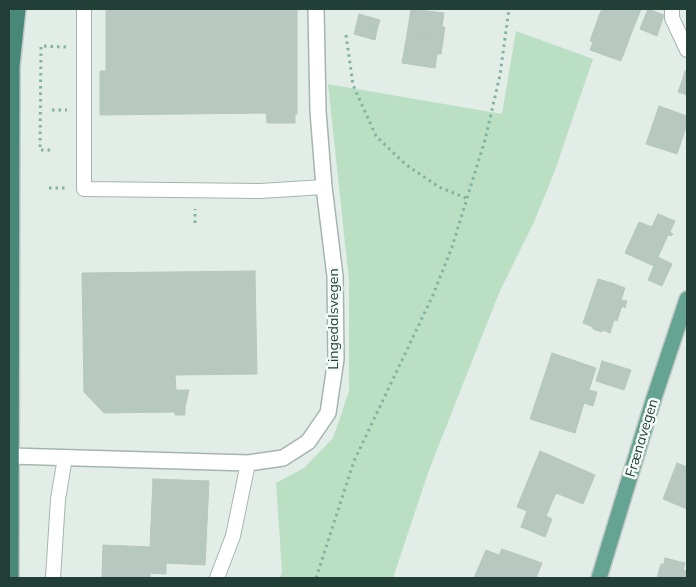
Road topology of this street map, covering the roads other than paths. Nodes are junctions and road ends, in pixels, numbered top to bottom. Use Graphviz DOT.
graph roads {
  1 [pos="18,9"];
  2 [pos="84,9"];
  3 [pos="316,9"];
  4 [pos="672,9"];
  5 [pos="9,37"];
  6 [pos="687,50"];
  7 [pos="12,66"];
  8 [pos="324,187"];
  9 [pos="687,299"];
  10 [pos="11,456"];
  11 [pos="65,458"];
  12 [pos="248,463"];
  13 [pos="12,578"];
  14 [pos="53,578"];
  15 [pos="217,578"];
  16 [pos="599,578"];
  1 -- 7 [label="highway"];
  2 -- 8 [label="lane"];
  3 -- 8 [label="street, Lingedalsvegen"];
  4 -- 6 [label="lane"];
  5 -- 7 [label="highway"];
  7 -- 10 [label="highway"];
  8 -- 12 [label="street, Lingedalsvegen"];
  9 -- 16 [label="main road, Frænavegen"];
  10 -- 11 [label="street, Lingedalsvegen"];
  10 -- 13 [label="highway"];
  11 -- 12 [label="street, Lingedalsvegen"];
  11 -- 14 [label="lane"];
  12 -- 15 [label="lane"];
}
